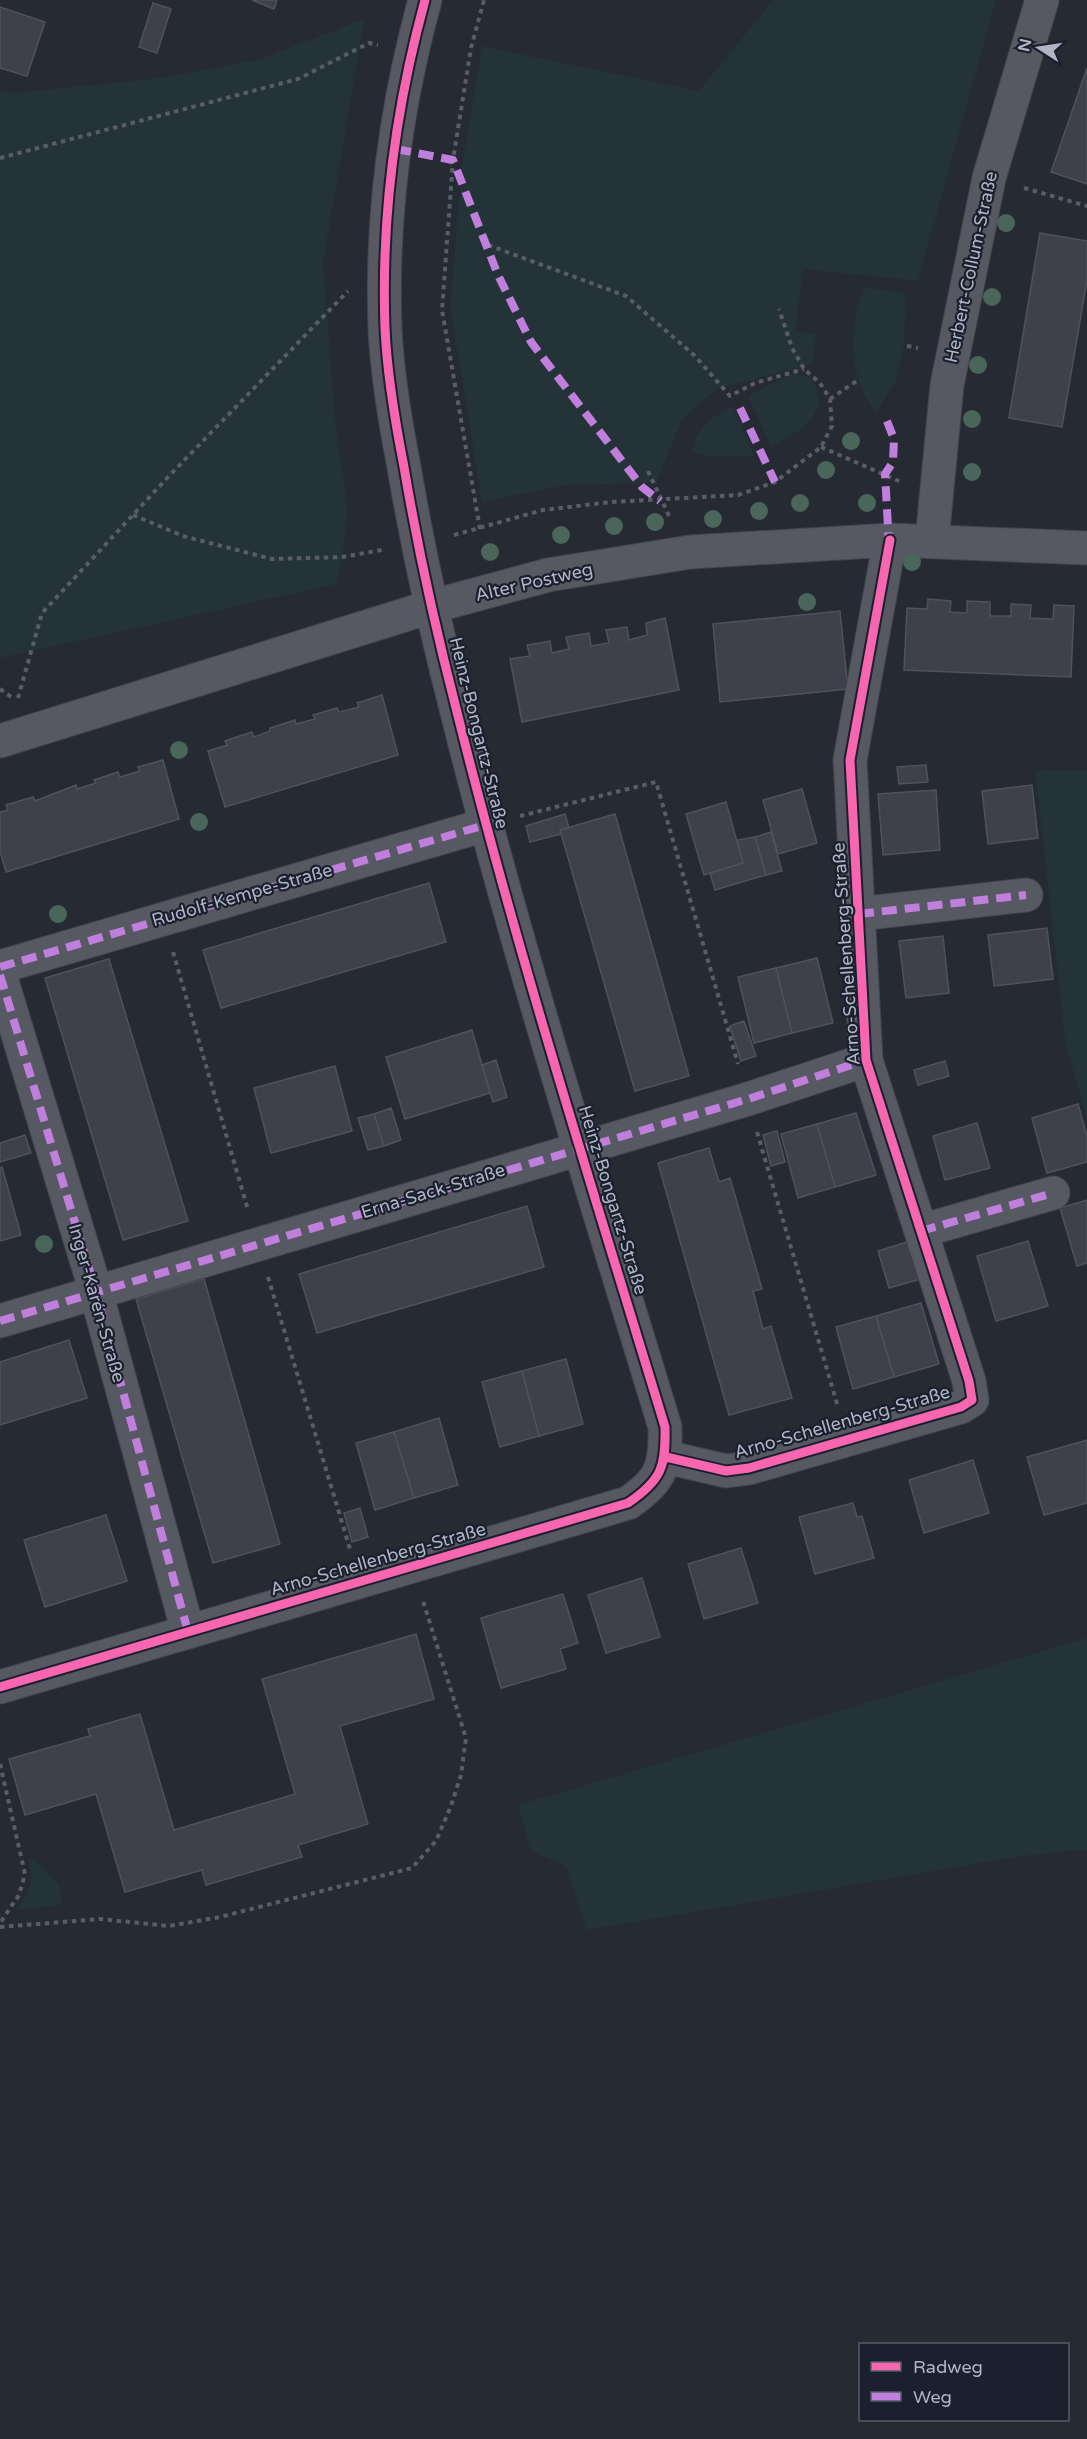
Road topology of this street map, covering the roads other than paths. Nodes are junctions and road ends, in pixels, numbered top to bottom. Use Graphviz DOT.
graph roads {
  1 [pos="425,0"];
  2 [pos="1042,0"];
  3 [pos="890,540"];
  4 [pos="932,540"];
  5 [pos="1087,549"];
  6 [pos="430,607"];
  7 [pos="0,741"];
  8 [pos="485,825"];
  9 [pos="1026,895"];
  10 [pos="859,914"];
  11 [pos="0,967"];
  12 [pos="0,975"];
  13 [pos="866,1060"];
  14 [pos="579,1147"];
  15 [pos="1053,1192"];
  16 [pos="921,1231"];
  17 [pos="96,1292"];
  18 [pos="0,1321"];
  19 [pos="666,1457"];
  20 [pos="188,1632"];
  21 [pos="0,1687"];
  1 -- 6 [label="street, Heinz-Bongartz-Straße"];
  2 -- 4 [label="street, Herbert-Collum-Straße"];
  3 -- 4 [label="street, Alter Postweg"];
  3 -- 6 [label="street, Alter Postweg"];
  3 -- 10 [label="street, Arno-Schellenberg-Straße"];
  4 -- 5 [label="street, Alter Postweg"];
  6 -- 7 [label="street, Alter Postweg"];
  6 -- 8 [label="street, Heinz-Bongartz-Straße"];
  8 -- 11 [label="street, Rudolf-Kempe-Straße"];
  8 -- 14 [label="street, Heinz-Bongartz-Straße"];
  9 -- 10 [label="street, Arno-Schellenberg-Straße"];
  10 -- 13 [label="street, Arno-Schellenberg-Straße"];
  12 -- 17 [label="street, Inger-Karén-Straße"];
  13 -- 14 [label="street, Erna-Sack-Straße"];
  13 -- 16 [label="street, Arno-Schellenberg-Straße"];
  14 -- 17 [label="street, Erna-Sack-Straße"];
  14 -- 19 [label="street, Heinz-Bongartz-Straße"];
  15 -- 16 [label="street"];
  16 -- 19 [label="street, Arno-Schellenberg-Straße"];
  17 -- 18 [label="street, Erna-Sack-Straße"];
  17 -- 20 [label="street, Inger-Karén-Straße"];
  19 -- 20 [label="street, Arno-Schellenberg-Straße"];
  20 -- 21 [label="street, Arno-Schellenberg-Straße"];
}
